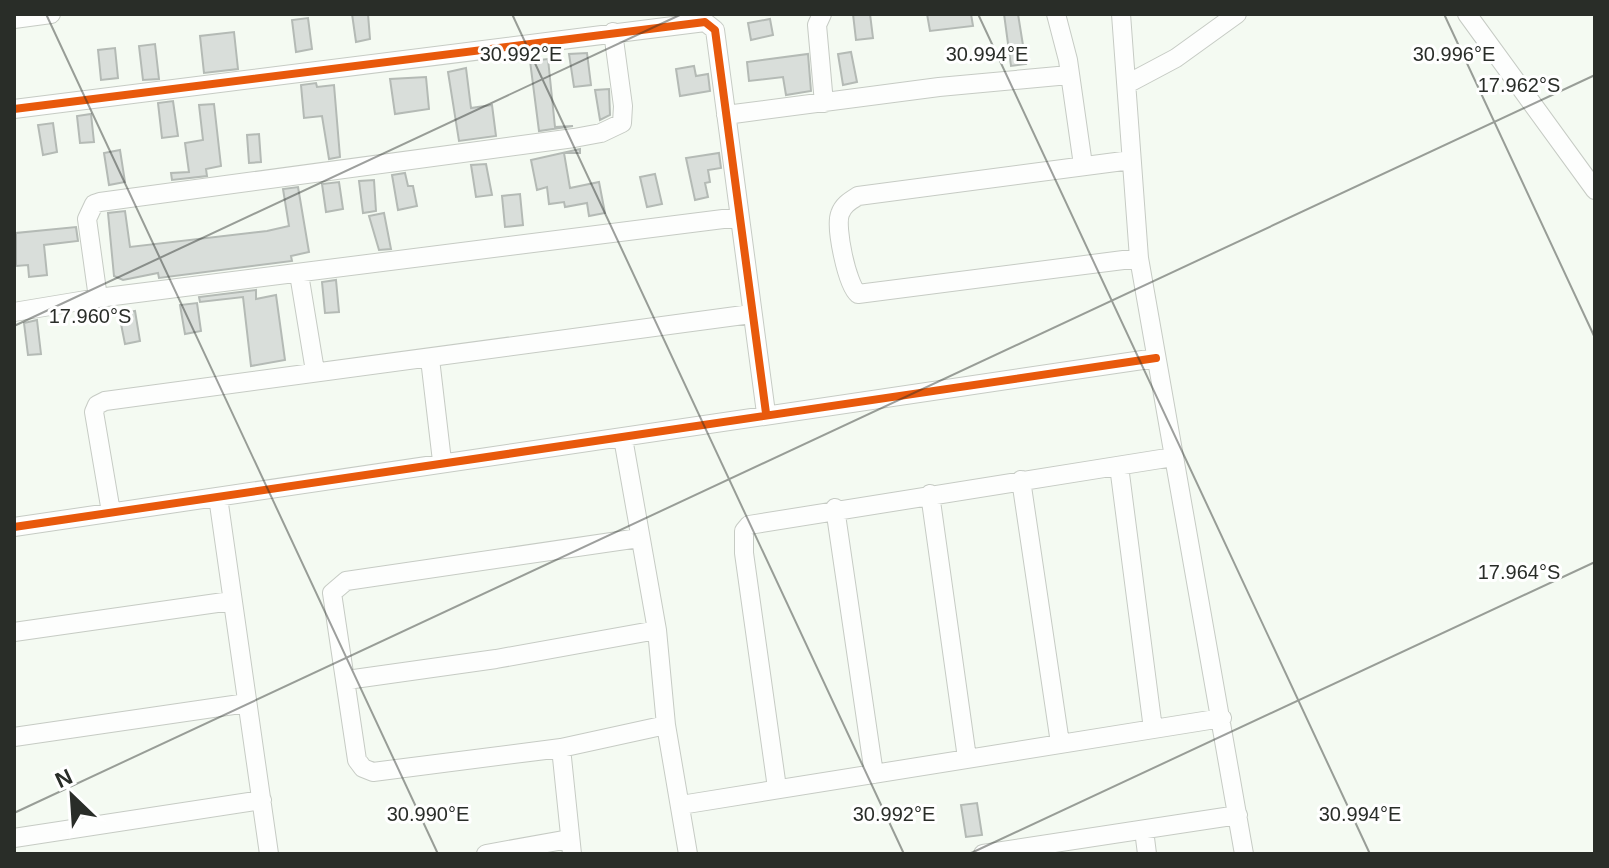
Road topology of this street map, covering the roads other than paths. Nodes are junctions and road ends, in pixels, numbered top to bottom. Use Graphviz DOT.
graph roads {
  1 [pos="51,14"];
  2 [pos="822,14"];
  3 [pos="1056,14"];
  4 [pos="1121,14"];
  5 [pos="1237,14"];
  6 [pos="1467,14"];
  7 [pos="14,19"];
  8 [pos="613,32"];
  9 [pos="1069,75"];
  10 [pos="1129,83"];
  11 [pos="824,103"];
  12 [pos="14,109"];
  13 [pos="726,115"];
  14 [pos="1131,160"];
  15 [pos="1083,165"];
  16 [pos="1595,190"];
  17 [pos="739,217"];
  18 [pos="1139,258"];
  19 [pos="299,274"];
  20 [pos="98,298"];
  21 [pos="14,312"];
  22 [pos="751,314"];
  23 [pos="1156,358"];
  24 [pos="430,359"];
  25 [pos="315,371"];
  26 [pos="766,413"];
  27 [pos="623,438"];
  28 [pos="1173,457"];
  29 [pos="442,461"];
  30 [pos="1119,466"];
  31 [pos="1021,480"];
  32 [pos="930,494"];
  33 [pos="218,497"];
  34 [pos="835,508"];
  35 [pos="111,512"];
  36 [pos="14,527"];
  37 [pos="639,538"];
  38 [pos="231,601"];
  39 [pos="657,630"];
  40 [pos="14,632"];
  41 [pos="347,680"];
  42 [pos="247,703"];
  43 [pos="1222,718"];
  44 [pos="666,725"];
  45 [pos="1153,729"];
  46 [pos="14,737"];
  47 [pos="1060,743"];
  48 [pos="561,748"];
  49 [pos="967,758"];
  50 [pos="874,774"];
  51 [pos="777,788"];
  52 [pos="262,800"];
  53 [pos="681,805"];
  54 [pos="1238,815"];
  55 [pos="1144,830"];
  56 [pos="14,838"];
  57 [pos="571,846"];
  58 [pos="269,854"];
  59 [pos="486,854"];
  60 [pos="688,854"];
  61 [pos="983,854"];
  62 [pos="1147,854"];
  63 [pos="1244,854"];
  1 -- 7 [label="street"];
  2 -- 11 [label="street"];
  3 -- 9 [label="street"];
  4 -- 10 [label="street"];
  5 -- 10 [label="street"];
  6 -- 16 [label="street"];
  8 -- 12 [label="street"];
  8 -- 13 [label="street"];
  8 -- 20 [label="street"];
  9 -- 11 [label="street"];
  9 -- 15 [label="street"];
  10 -- 14 [label="street"];
  11 -- 13 [label="street"];
  13 -- 17 [label="street"];
  14 -- 15 [label="street"];
  14 -- 18 [label="street"];
  15 -- 18 [label="street"];
  17 -- 19 [label="street"];
  17 -- 22 [label="street"];
  18 -- 23 [label="street"];
  19 -- 20 [label="street"];
  19 -- 25 [label="street"];
  20 -- 21 [label="street"];
  22 -- 24 [label="street"];
  22 -- 26 [label="street"];
  23 -- 26 [label="street"];
  23 -- 28 [label="street"];
  24 -- 25 [label="street"];
  24 -- 29 [label="street"];
  25 -- 35 [label="street"];
  26 -- 27 [label="street"];
  27 -- 29 [label="street"];
  27 -- 37 [label="street"];
  28 -- 30 [label="street"];
  28 -- 43 [label="street"];
  29 -- 33 [label="street"];
  30 -- 31 [label="street"];
  30 -- 45 [label="street"];
  31 -- 32 [label="street"];
  31 -- 47 [label="street"];
  32 -- 34 [label="street"];
  32 -- 49 [label="street"];
  33 -- 35 [label="street"];
  33 -- 38 [label="street"];
  34 -- 50 [label="street"];
  34 -- 51 [label="street"];
  35 -- 36 [label="street"];
  37 -- 39 [label="street"];
  37 -- 41 [label="street"];
  38 -- 40 [label="street"];
  38 -- 42 [label="street"];
  39 -- 41 [label="street"];
  39 -- 44 [label="street"];
  41 -- 48 [label="street"];
  42 -- 46 [label="street"];
  42 -- 52 [label="street"];
  43 -- 45 [label="street"];
  43 -- 54 [label="street"];
  44 -- 48 [label="street"];
  44 -- 53 [label="street"];
  45 -- 47 [label="street"];
  47 -- 49 [label="street"];
  48 -- 57 [label="street"];
  49 -- 50 [label="street"];
  50 -- 51 [label="street"];
  51 -- 53 [label="street"];
  52 -- 56 [label="street"];
  52 -- 58 [label="street"];
  53 -- 60 [label="street"];
  54 -- 55 [label="street"];
  54 -- 63 [label="street"];
  55 -- 61 [label="street"];
  55 -- 62 [label="street"];
  57 -- 59 [label="street"];
}
